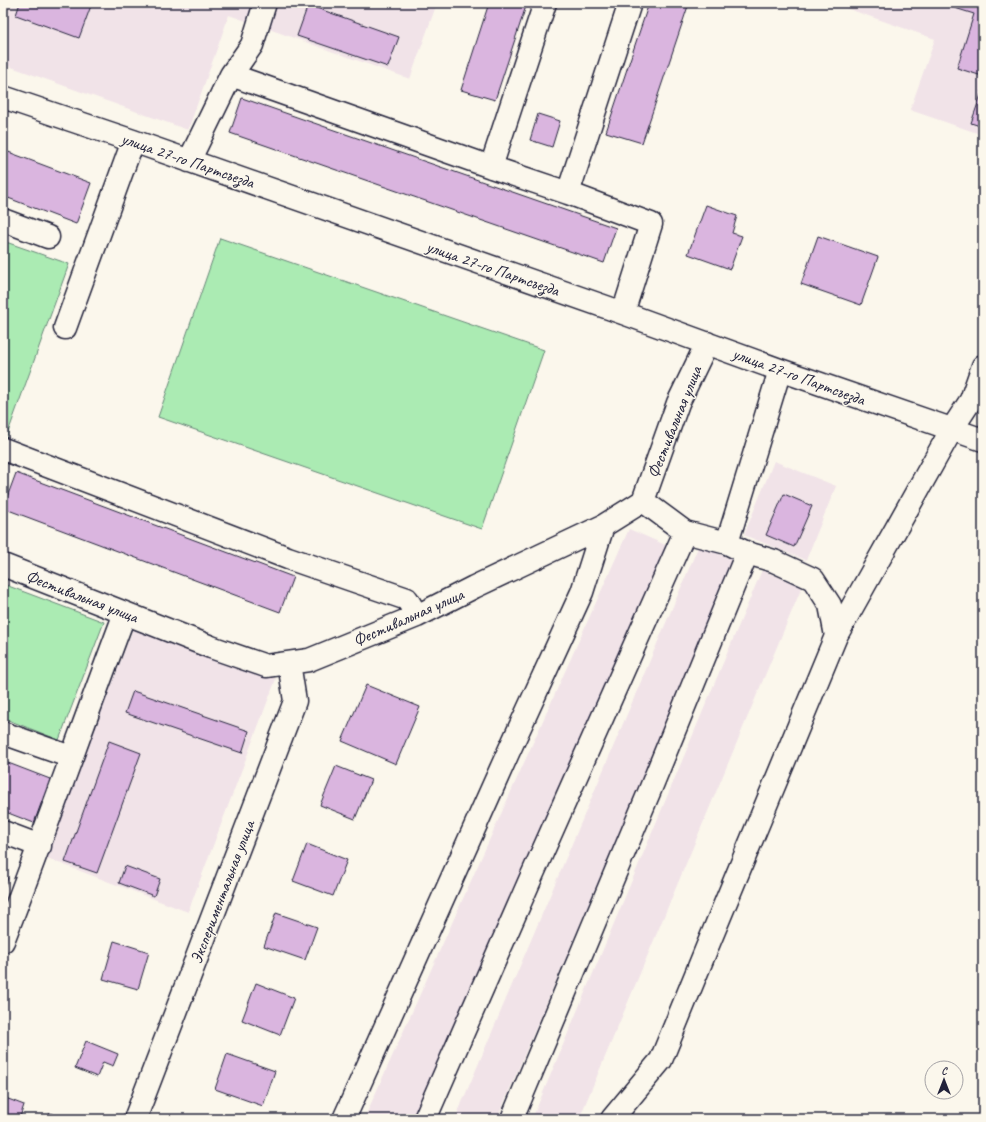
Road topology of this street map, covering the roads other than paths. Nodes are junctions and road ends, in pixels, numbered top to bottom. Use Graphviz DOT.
graph roads {
  1 [pos="266,3"];
  2 [pos="545,3"];
  3 [pos="630,3"];
  4 [pos="231,75"];
  5 [pos="3,96"];
  6 [pos="133,141"];
  7 [pos="189,161"];
  8 [pos="491,167"];
  9 [pos="568,193"];
  10 [pos="3,220"];
  11 [pos="48,237"];
  12 [pos="623,313"];
  13 [pos="65,328"];
  14 [pos="707,343"];
  15 [pos="983,366"];
  16 [pos="780,370"];
  17 [pos="952,429"];
  18 [pos="983,440"];
  19 [pos="3,449"];
  20 [pos="643,501"];
  21 [pos="603,526"];
  22 [pos="685,532"];
  23 [pos="727,543"];
  24 [pos="747,553"];
  25 [pos="3,565"];
  26 [pos="125,613"];
  27 [pos="417,616"];
  28 [pos="836,636"];
  29 [pos="289,663"];
  30 [pos="3,732"];
  31 [pos="71,757"];
  32 [pos="3,832"];
  33 [pos="40,846"];
  34 [pos="3,941"];
  35 [pos="135,1119"];
  36 [pos="344,1119"];
  37 [pos="425,1119"];
  38 [pos="512,1119"];
  39 [pos="612,1119"];
  1 -- 4 [label="street"];
  2 -- 8 [label="street"];
  3 -- 9 [label="street"];
  4 -- 7 [label="street"];
  4 -- 8 [label="street"];
  5 -- 6 [label="street, улица 27-го Партсъезда"];
  6 -- 7 [label="street, улица 27-го Партсъезда"];
  6 -- 13 [label="street"];
  7 -- 12 [label="street, улица 27-го Партсъезда"];
  8 -- 9 [label="street"];
  9 -- 12 [label="street"];
  10 -- 11 [label="street"];
  12 -- 14 [label="street, улица 27-го Партсъезда"];
  14 -- 16 [label="street, улица 27-го Партсъезда"];
  14 -- 20 [label="street, Фестивальная улица"];
  15 -- 17 [label="street"];
  16 -- 17 [label="street, улица 27-го Партсъезда"];
  16 -- 23 [label="street"];
  17 -- 18 [label="street, улица 27-го Партсъезда"];
  17 -- 28 [label="street"];
  19 -- 27 [label="street"];
  20 -- 21 [label="street, Фестивальная улица"];
  20 -- 22 [label="street"];
  21 -- 27 [label="street, Фестивальная улица"];
  21 -- 36 [label="street"];
  22 -- 23 [label="street"];
  22 -- 37 [label="street"];
  23 -- 24 [label="street"];
  24 -- 28 [label="street"];
  24 -- 38 [label="street"];
  25 -- 26 [label="street, Фестивальная улица"];
  26 -- 29 [label="street, Фестивальная улица"];
  26 -- 31 [label="street"];
  27 -- 29 [label="street, Фестивальная улица"];
  28 -- 39 [label="street"];
  29 -- 35 [label="street, Экспериментальная улица"];
  30 -- 31 [label="street"];
  31 -- 33 [label="street"];
  32 -- 33 [label="street"];
  33 -- 34 [label="street"];
}
